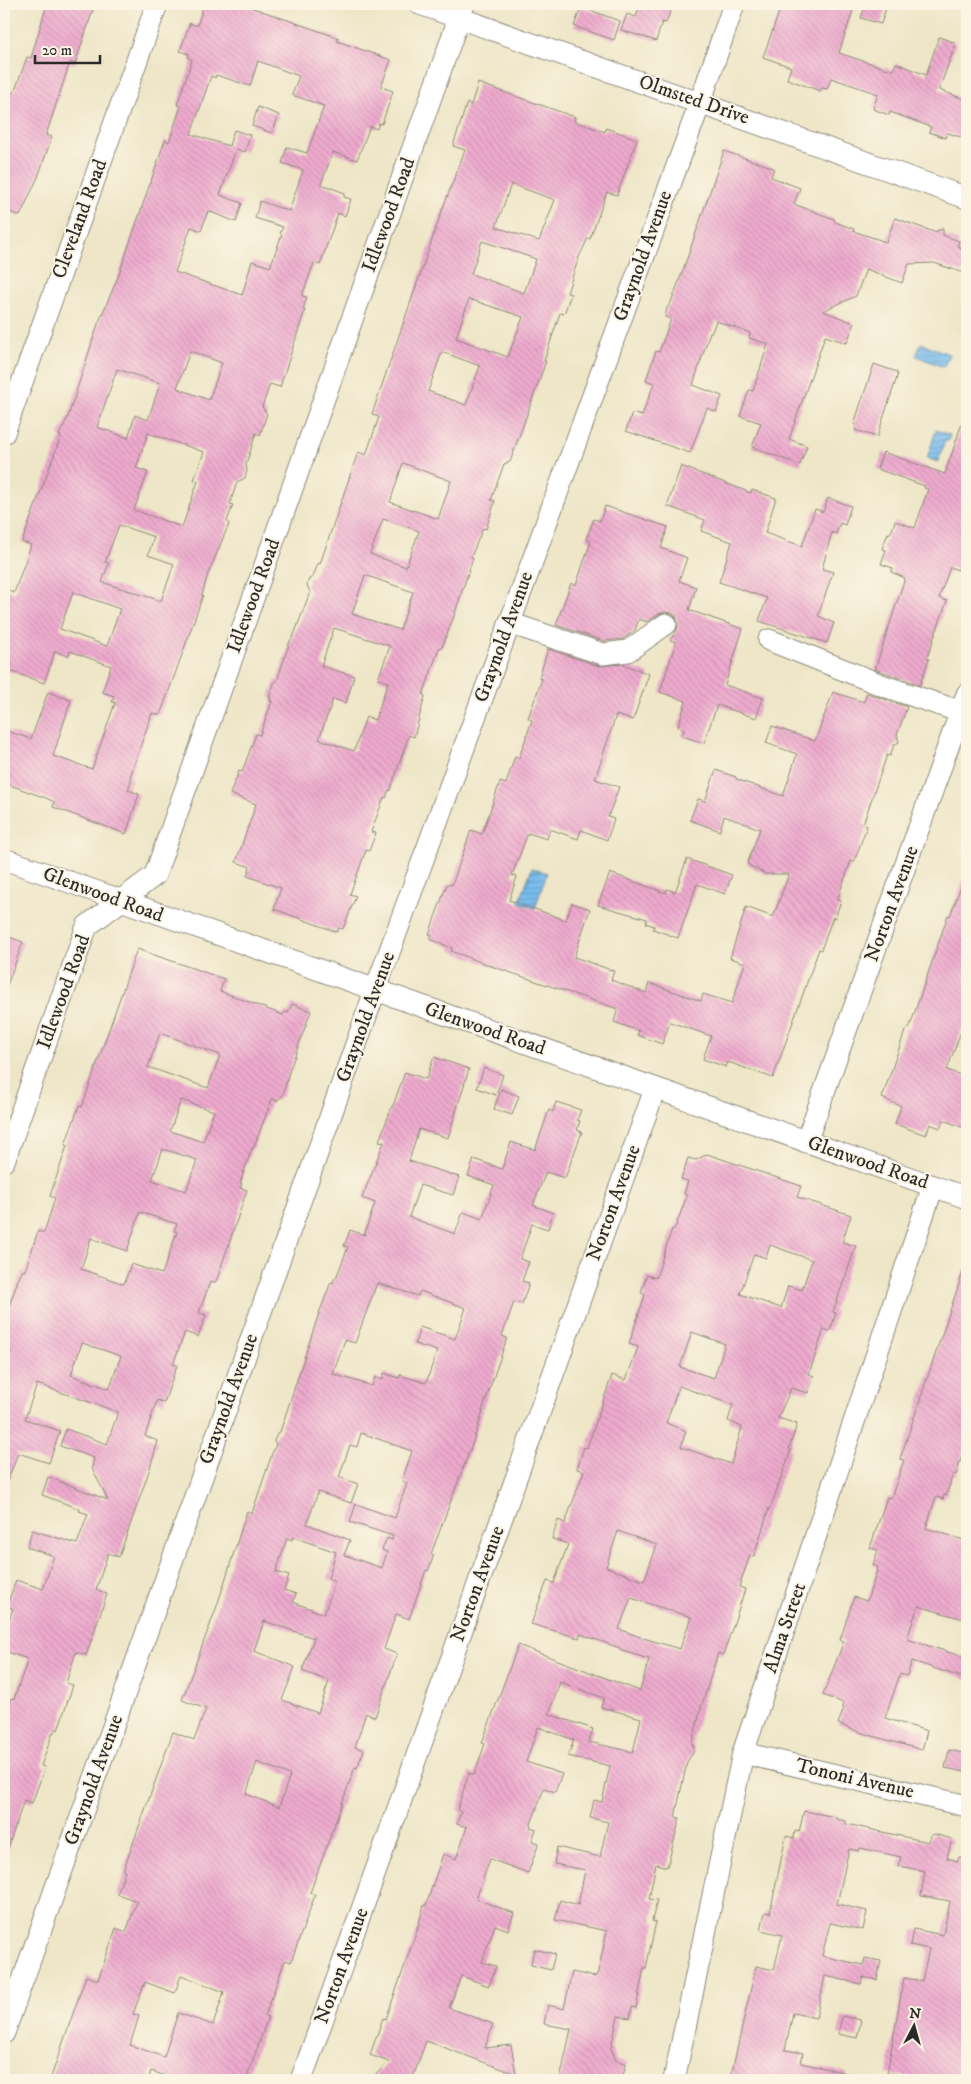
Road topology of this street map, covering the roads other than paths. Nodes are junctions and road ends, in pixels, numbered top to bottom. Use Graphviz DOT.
graph roads {
  1 [pos="157,4"];
  2 [pos="420,4"];
  3 [pos="734,4"];
  4 [pos="462,10"];
  5 [pos="700,103"];
  6 [pos="967,198"];
  7 [pos="4,433"];
  8 [pos="509,623"];
  9 [pos="666,624"];
  10 [pos="769,640"];
  11 [pos="964,703"];
  12 [pos="4,859"];
  13 [pos="121,901"];
  14 [pos="375,991"];
  15 [pos="655,1089"];
  16 [pos="806,1142"];
  17 [pos="4,1161"];
  18 [pos="934,1186"];
  19 [pos="967,1198"];
  20 [pos="743,1753"];
  21 [pos="967,1806"];
  22 [pos="4,2033"];
  23 [pos="301,2080"];
  24 [pos="674,2080"];
  1 -- 7 [label="street, Cleveland Road"];
  2 -- 4 [label="street, Olmsted Drive"];
  3 -- 5 [label="street, Graynold Avenue"];
  4 -- 5 [label="street, Olmsted Drive"];
  4 -- 13 [label="street, Idlewood Road"];
  5 -- 6 [label="street, Olmsted Drive"];
  5 -- 8 [label="street, Graynold Avenue"];
  8 -- 9 [label="street"];
  8 -- 14 [label="street, Graynold Avenue"];
  10 -- 11 [label="street"];
  11 -- 16 [label="street, Norton Avenue"];
  12 -- 13 [label="street, Glenwood Road"];
  13 -- 14 [label="street, Glenwood Road"];
  13 -- 17 [label="street, Idlewood Road"];
  14 -- 15 [label="street, Glenwood Road"];
  14 -- 22 [label="street, Graynold Avenue"];
  15 -- 16 [label="street, Glenwood Road"];
  15 -- 23 [label="street, Norton Avenue"];
  16 -- 18 [label="street, Glenwood Road"];
  18 -- 19 [label="street, Glenwood Road"];
  18 -- 20 [label="street, Alma Street"];
  20 -- 21 [label="street, Tononi Avenue"];
  20 -- 24 [label="street, Alma Street"];
}
